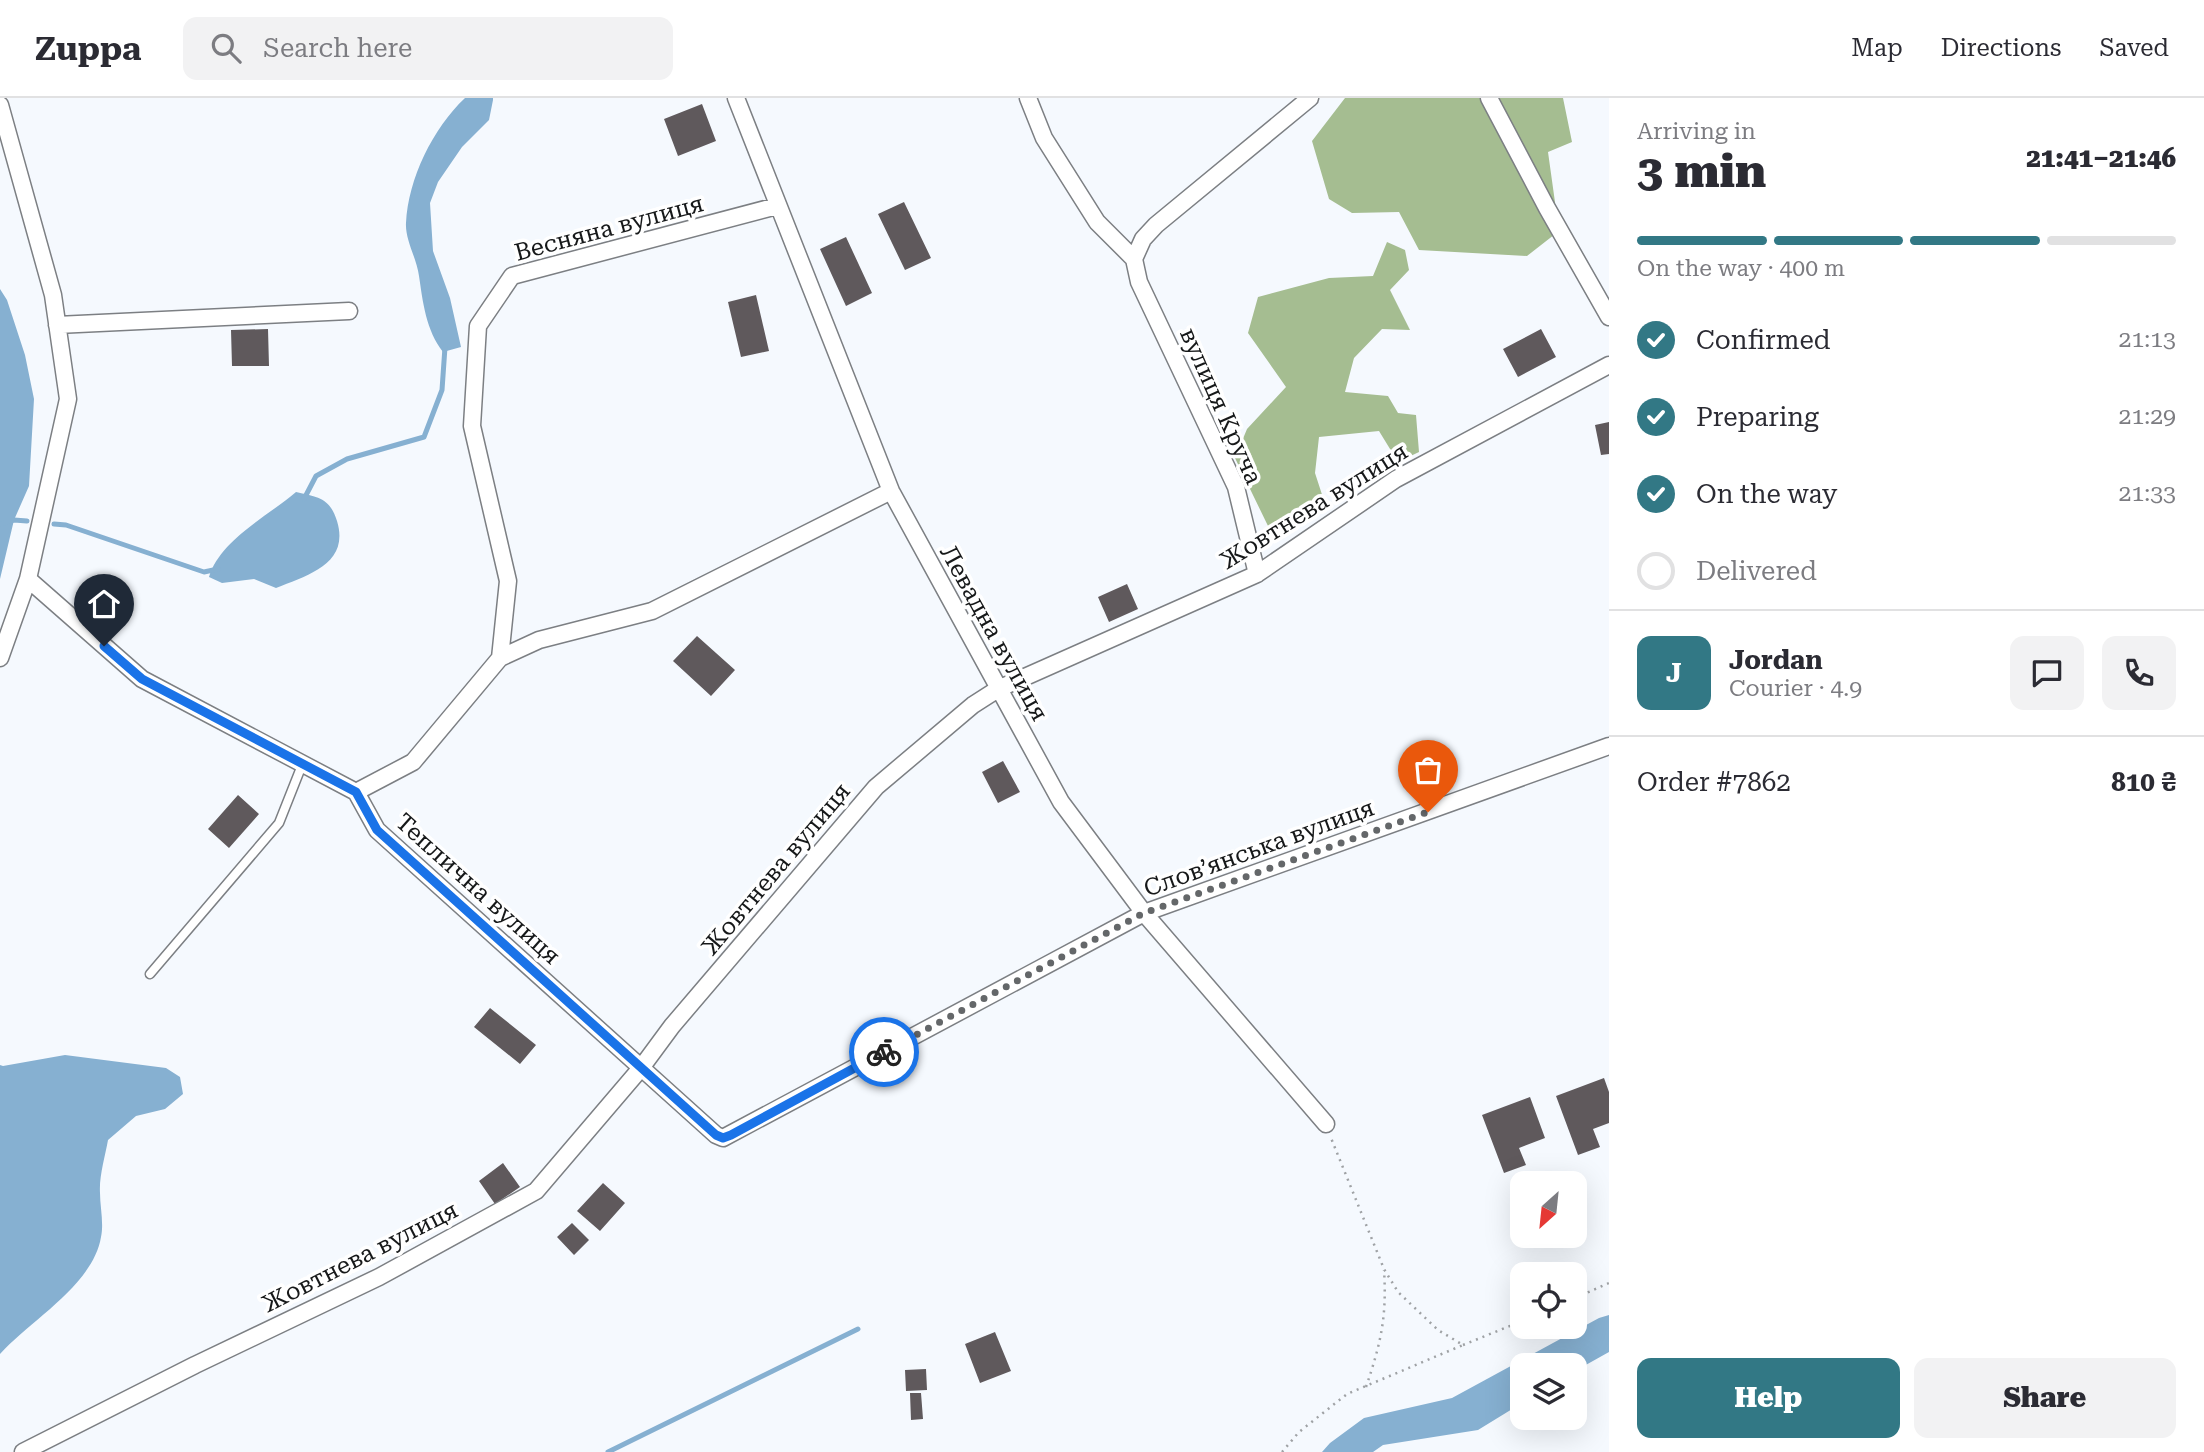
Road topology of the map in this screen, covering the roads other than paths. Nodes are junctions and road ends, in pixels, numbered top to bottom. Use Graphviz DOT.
graph roads {
  1 [pos="11,98"];
  2 [pos="736,98"];
  3 [pos="1028,98"];
  4 [pos="1310,98"];
  5 [pos="1489,98"];
  6 [pos="0,105"];
  7 [pos="777,206"];
  8 [pos="1134,259"];
  9 [pos="349,311"];
  10 [pos="1609,317"];
  11 [pos="57,325"];
  12 [pos="1609,365"];
  13 [pos="891,491"];
  14 [pos="1257,575"];
  15 [pos="28,579"];
  16 [pos="0,658"];
  17 [pos="500,658"];
  18 [pos="998,689"];
  19 [pos="1609,746"];
  20 [pos="302,765"];
  21 [pos="356,792"];
  22 [pos="1144,913"];
  23 [pos="150,974"];
  24 [pos="641,1068"];
  25 [pos="1326,1124"];
  26 [pos="716,1135"];
  27 [pos="23,1452"];
  1 -- 6 [label="street"];
  2 -- 7 [label="street, Левадна вулиця"];
  3 -- 8 [label="street, вулиця Круча"];
  4 -- 8 [label="street"];
  5 -- 10 [label="street"];
  6 -- 11 [label="street"];
  7 -- 13 [label="street, Левадна вулиця"];
  7 -- 17 [label="street, Весняна вулиця"];
  8 -- 14 [label="street, вулиця Круча"];
  9 -- 11 [label="street"];
  11 -- 15 [label="street"];
  12 -- 14 [label="street, Жовтнева вулиця"];
  13 -- 17 [label="street"];
  13 -- 18 [label="street, Левадна вулиця"];
  14 -- 18 [label="street, Жовтнева вулиця"];
  15 -- 16 [label="street"];
  15 -- 20 [label="street"];
  17 -- 21 [label="street"];
  18 -- 22 [label="street, Левадна вулиця"];
  18 -- 24 [label="street, Жовтнева вулиця"];
  19 -- 22 [label="street, Словʼянська вулиця"];
  20 -- 21 [label="street"];
  20 -- 23 [label="lane"];
  21 -- 24 [label="street, Теплична вулиця"];
  22 -- 25 [label="street, Левадна вулиця"];
  22 -- 26 [label="street, Словʼянська вулиця"];
  24 -- 26 [label="street, Теплична вулиця"];
  24 -- 27 [label="street, Жовтнева вулиця"];
}
